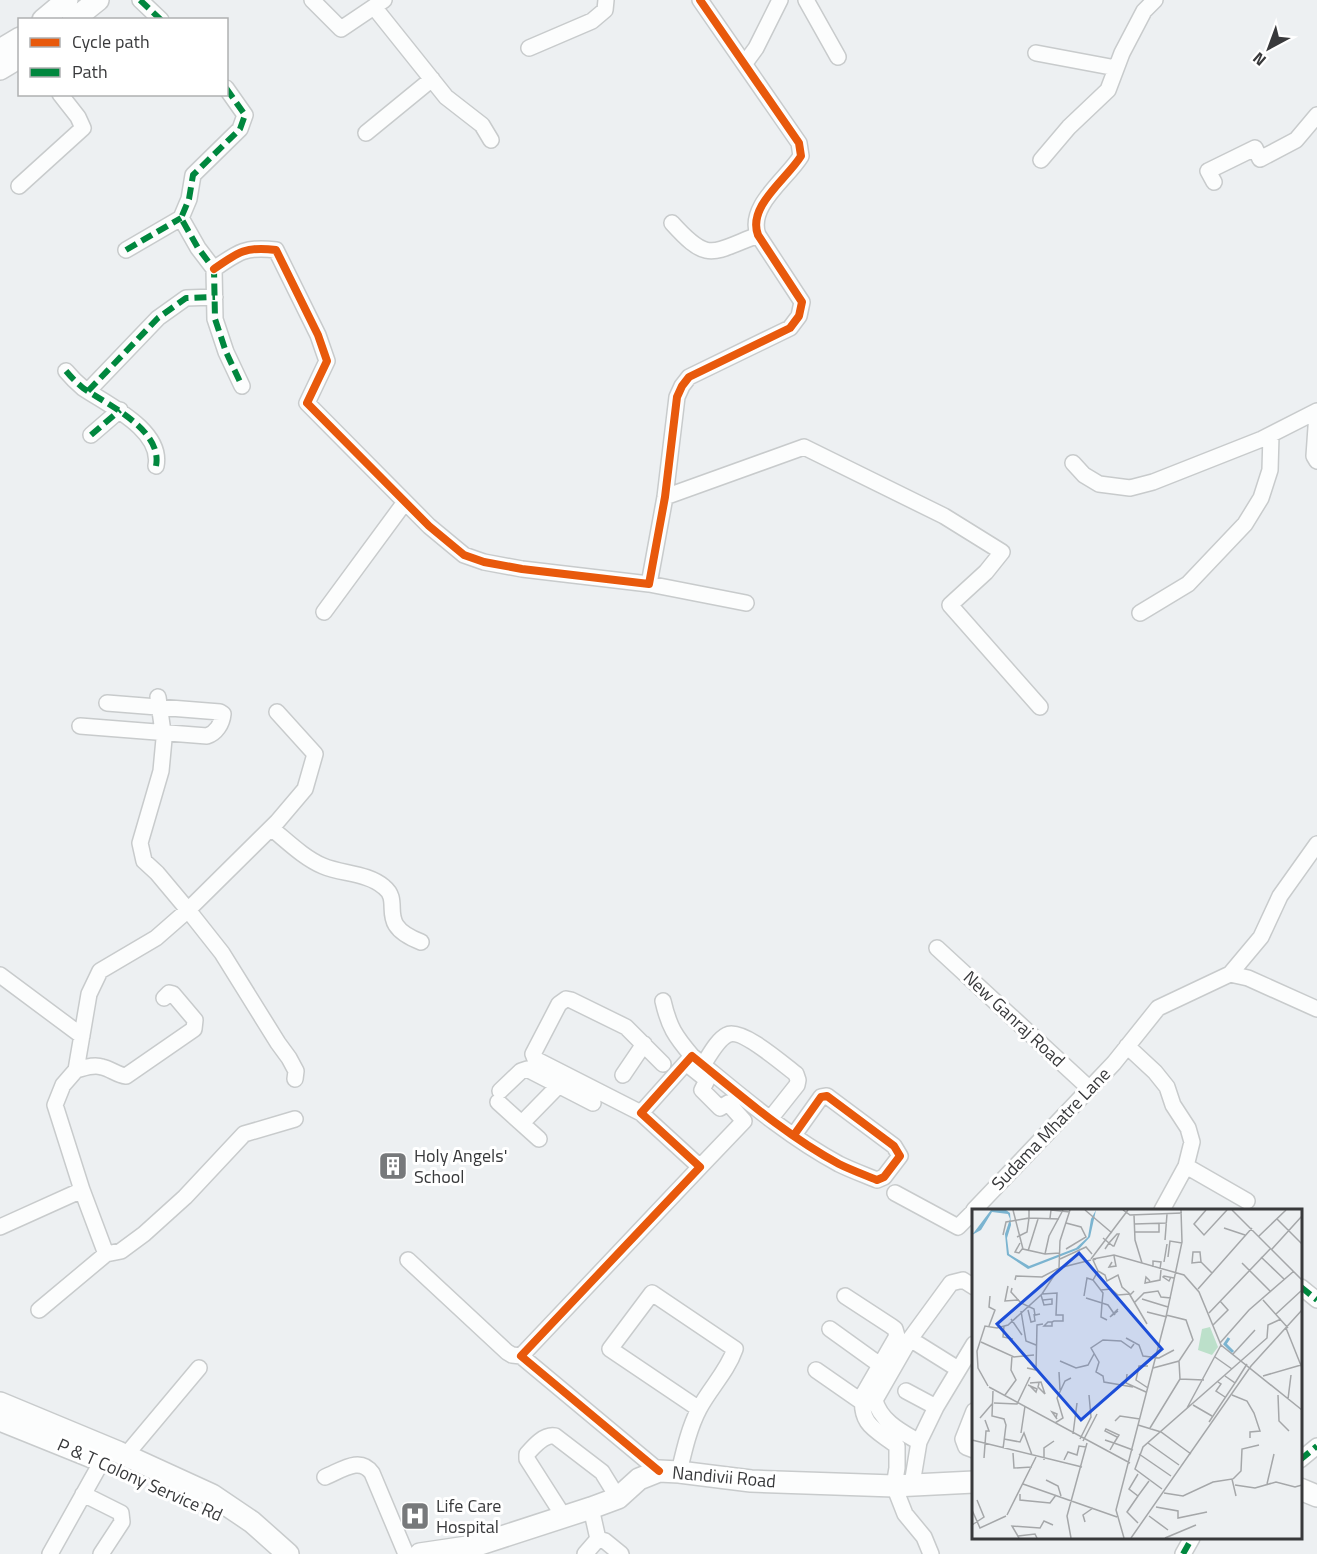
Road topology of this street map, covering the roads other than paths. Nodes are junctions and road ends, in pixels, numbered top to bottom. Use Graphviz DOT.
graph roads {
  1 [pos="67,0"];
  2 [pos="98,0"];
  3 [pos="140,0"];
  4 [pos="312,0"];
  5 [pos="606,0"];
  6 [pos="700,0"];
  7 [pos="780,0"];
  8 [pos="806,0"];
  9 [pos="1155,0"];
  10 [pos="379,4"];
  11 [pos="45,18"];
  12 [pos="76,18"];
  13 [pos="159,18"];
  14 [pos="15,46"];
  15 [pos="529,48"];
  16 [pos="1036,53"];
  17 [pos="838,57"];
  18 [pos="745,63"];
  19 [pos="1116,68"];
  20 [pos="0,69"];
  21 [pos="432,79"];
  22 [pos="228,91"];
  23 [pos="62,96"];
  24 [pos="1317,115"];
  25 [pos="366,133"];
  26 [pos="491,140"];
  27 [pos="1041,160"];
  28 [pos="1214,182"];
  29 [pos="18,186"];
  30 [pos="181,218"];
  31 [pos="672,223"];
  32 [pos="758,235"];
  33 [pos="126,250"];
  34 [pos="214,269"];
  35 [pos="215,297"];
  36 [pos="66,371"];
  37 [pos="242,386"];
  38 [pos="88,391"];
  39 [pos="120,410"];
  40 [pos="1317,412"];
  41 [pos="91,435"];
  42 [pos="1271,435"];
  43 [pos="1317,461"];
  44 [pos="1073,463"];
  45 [pos="156,466"];
  46 [pos="665,496"];
  47 [pos="405,502"];
  48 [pos="649,584"];
  49 [pos="746,603"];
  50 [pos="324,612"];
  51 [pos="1140,613"];
  52 [pos="159,702"];
  53 [pos="107,703"];
  54 [pos="1040,707"];
  55 [pos="277,712"];
  56 [pos="80,726"];
  57 [pos="163,733"];
  58 [pos="271,828"];
  59 [pos="1317,844"];
  60 [pos="188,910"];
  61 [pos="421,942"];
  62 [pos="937,948"];
  63 [pos="1230,974"];
  64 [pos="0,975"];
  65 [pos="164,998"];
  66 [pos="663,1001"];
  67 [pos="1317,1009"];
  68 [pos="82,1036"];
  69 [pos="644,1044"];
  70 [pos="1127,1046"];
  71 [pos="697,1060"];
  72 [pos="663,1064"];
  73 [pos="76,1070"];
  74 [pos="623,1075"];
  75 [pos="295,1079"];
  76 [pos="563,1080"];
  77 [pos="1090,1089"];
  78 [pos="594,1103"];
  79 [pos="644,1115"];
  80 [pos="295,1119"];
  81 [pos="770,1119"];
  82 [pos="522,1123"];
  83 [pos="794,1136"];
  84 [pos="539,1139"];
  85 [pos="1186,1166"];
  86 [pos="700,1167"];
  87 [pos="82,1190"];
  88 [pos="895,1193"];
  89 [pos="1247,1201"];
  90 [pos="976,1209"];
  91 [pos="1163,1209"];
  92 [pos="972,1213"];
  93 [pos="0,1227"];
  94 [pos="106,1254"];
  95 [pos="408,1260"];
  96 [pos="972,1286"];
  97 [pos="1302,1288"];
  98 [pos="845,1296"];
  99 [pos="1317,1300"];
  100 [pos="39,1310"];
  101 [pos="830,1329"];
  102 [pos="910,1339"];
  103 [pos="972,1347"];
  104 [pos="520,1356"];
  105 [pos="880,1365"];
  106 [pos="199,1368"];
  107 [pos="958,1369"];
  108 [pos="816,1370"];
  109 [pos="906,1391"];
  110 [pos="862,1402"];
  111 [pos="0,1403"];
  112 [pos="936,1407"];
  113 [pos="699,1409"];
  114 [pos="972,1416"];
  115 [pos="0,1420"];
  116 [pos="888,1431"];
  117 [pos="920,1442"];
  118 [pos="1317,1446"];
  119 [pos="972,1449"];
  120 [pos="115,1458"];
  121 [pos="1302,1458"];
  122 [pos="669,1471"];
  123 [pos="325,1477"];
  124 [pos="972,1482"];
  125 [pos="903,1485"];
  126 [pos="1302,1490"];
  127 [pos="83,1494"];
  128 [pos="1317,1496"];
  129 [pos="618,1498"];
  130 [pos="591,1508"];
  131 [pos="564,1516"];
  132 [pos="598,1539"];
  133 [pos="1191,1539"];
  134 [pos="50,1554"];
  135 [pos="101,1554"];
  136 [pos="271,1554"];
  137 [pos="288,1554"];
  138 [pos="406,1554"];
  139 [pos="420,1554"];
  140 [pos="585,1554"];
  141 [pos="621,1554"];
  142 [pos="931,1554"];
  143 [pos="1183,1554"];
  1 -- 11 [label="street"];
  2 -- 12 [label="street"];
  3 -- 13 [label="street"];
  4 -- 10 [label="street"];
  5 -- 15 [label="street"];
  6 -- 18 [label="street"];
  7 -- 18 [label="street"];
  8 -- 17 [label="street"];
  9 -- 19 [label="street"];
  10 -- 21 [label="street"];
  14 -- 20 [label="street"];
  16 -- 19 [label="street"];
  18 -- 32 [label="street"];
  19 -- 27 [label="street"];
  21 -- 25 [label="street"];
  21 -- 26 [label="street"];
  22 -- 30 [label="street"];
  23 -- 29 [label="street"];
  24 -- 28 [label="street"];
  30 -- 33 [label="street"];
  30 -- 34 [label="street"];
  31 -- 32 [label="street"];
  32 -- 46 [label="street"];
  34 -- 35 [label="street"];
  34 -- 47 [label="street"];
  35 -- 37 [label="street"];
  35 -- 38 [label="street"];
  36 -- 38 [label="street"];
  38 -- 39 [label="street"];
  39 -- 41 [label="street"];
  39 -- 45 [label="street"];
  40 -- 42 [label="street"];
  40 -- 43 [label="street"];
  42 -- 44 [label="street"];
  42 -- 51 [label="street"];
  46 -- 48 [label="street"];
  46 -- 54 [label="street"];
  47 -- 48 [label="street"];
  47 -- 50 [label="street"];
  48 -- 49 [label="street"];
  52 -- 53 [label="street"];
  52 -- 57 [label="street"];
  52 -- 57 [label="street"];
  55 -- 58 [label="street"];
  56 -- 57 [label="street"];
  57 -- 60 [label="street"];
  58 -- 60 [label="street"];
  58 -- 61 [label="street"];
  59 -- 63 [label="street"];
  60 -- 68 [label="street"];
  60 -- 75 [label="street"];
  62 -- 77 [label="street, New Ganraj Road"];
  63 -- 67 [label="street"];
  63 -- 70 [label="street, Sudama Mhatre Lane"];
  64 -- 68 [label="street"];
  65 -- 73 [label="street"];
  66 -- 71 [label="street"];
  68 -- 73 [label="street"];
  69 -- 72 [label="street"];
  69 -- 74 [label="street"];
  69 -- 76 [label="street"];
  70 -- 77 [label="street, Sudama Mhatre Lane"];
  70 -- 85 [label="street"];
  71 -- 79 [label="street"];
  71 -- 81 [label="street"];
  71 -- 81 [label="street"];
  73 -- 87 [label="street"];
  76 -- 78 [label="street"];
  76 -- 79 [label="street"];
  76 -- 82 [label="street"];
  76 -- 82 [label="street"];
  77 -- 90 [label="street, Sudama Mhatre Lane"];
  79 -- 86 [label="street"];
  79 -- 86 [label="street"];
  80 -- 94 [label="street"];
  81 -- 83 [label="street"];
  82 -- 84 [label="street"];
  83 -- 83 [label="street"];
  85 -- 89 [label="street"];
  85 -- 91 [label="street"];
  86 -- 104 [label="street"];
  87 -- 93 [label="street"];
  87 -- 94 [label="street"];
  88 -- 92 [label="street, Sudama Mhatre Lane"];
  94 -- 100 [label="street"];
  95 -- 104 [label="street"];
  96 -- 102 [label="street"];
  97 -- 99 [label="street"];
  98 -- 105 [label="street"];
  101 -- 105 [label="street"];
  102 -- 107 [label="street"];
  102 -- 116 [label="street"];
  103 -- 107 [label="street"];
  104 -- 122 [label="street"];
  105 -- 110 [label="street"];
  106 -- 120 [label="street"];
  107 -- 112 [label="street"];
  108 -- 110 [label="street"];
  109 -- 112 [label="street"];
  110 -- 116 [label="street"];
  111 -- 120 [label="street"];
  112 -- 117 [label="street"];
  113 -- 113 [label="street"];
  113 -- 122 [label="street"];
  114 -- 119 [label="street"];
  115 -- 120 [label="street, P & T Colony Service Rd"];
  116 -- 117 [label="street"];
  116 -- 125 [label="street"];
  117 -- 125 [label="street"];
  118 -- 121 [label="street"];
  120 -- 127 [label="street"];
  120 -- 136 [label="street, P & T Colony Service Rd"];
  120 -- 137 [label="street"];
  122 -- 125 [label="street, Nandivii Road"];
  122 -- 129 [label="street, Nandivii Road"];
  123 -- 138 [label="street"];
  124 -- 125 [label="street, Nandivii Road"];
  125 -- 142 [label="street"];
  126 -- 128 [label="street"];
  127 -- 134 [label="street"];
  127 -- 135 [label="street"];
  129 -- 130 [label="street, Nandivii Road"];
  129 -- 131 [label="street"];
  130 -- 131 [label="street, Nandivii Road"];
  130 -- 132 [label="street"];
  131 -- 139 [label="street, Nandivii Road"];
  132 -- 140 [label="street"];
  132 -- 141 [label="street"];
  133 -- 143 [label="street"];
}
